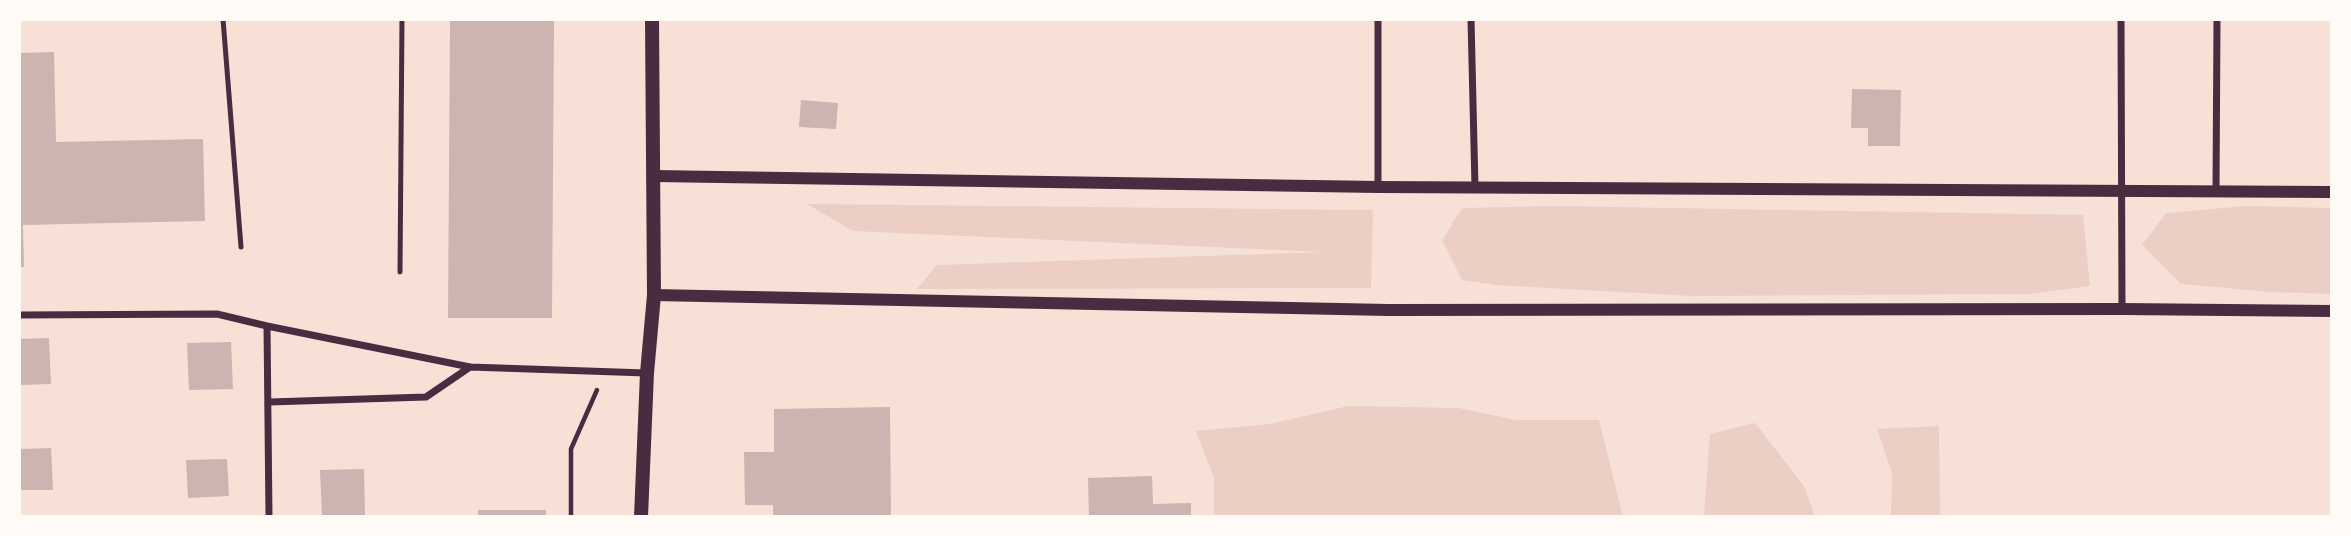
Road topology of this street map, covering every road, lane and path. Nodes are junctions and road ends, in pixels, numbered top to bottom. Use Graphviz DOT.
graph roads {
  1 [pos="223,19"];
  2 [pos="402,19"];
  3 [pos="652,19"];
  4 [pos="1378,19"];
  5 [pos="1471,19"];
  6 [pos="2121,19"];
  7 [pos="2217,19"];
  8 [pos="654,176"];
  9 [pos="1378,187"];
  10 [pos="1475,187"];
  11 [pos="2122,190"];
  12 [pos="2216,191"];
  13 [pos="2332,192"];
  14 [pos="241,247"];
  15 [pos="400,272"];
  16 [pos="654,295"];
  17 [pos="2122,309"];
  18 [pos="2332,311"];
  19 [pos="19,315"];
  20 [pos="267,326"];
  21 [pos="470,367"];
  22 [pos="605,372"];
  23 [pos="647,373"];
  24 [pos="270,402"];
  25 [pos="269,517"];
  26 [pos="571,517"];
  27 [pos="641,517"];
  1 -- 14 [label="lane"];
  2 -- 15 [label="lane"];
  3 -- 8 [label="main road"];
  4 -- 9 [label="street"];
  5 -- 10 [label="street"];
  6 -- 11 [label="street"];
  7 -- 12 [label="street"];
  8 -- 9 [label="street"];
  8 -- 16 [label="main road"];
  9 -- 10 [label="street"];
  10 -- 11 [label="street"];
  11 -- 12 [label="street"];
  11 -- 17 [label="street"];
  12 -- 13 [label="street"];
  16 -- 17 [label="street"];
  16 -- 23 [label="main road"];
  17 -- 18 [label="street"];
  19 -- 20 [label="street"];
  20 -- 21 [label="street"];
  20 -- 24 [label="street"];
  21 -- 22 [label="street"];
  21 -- 24 [label="street"];
  22 -- 23 [label="street"];
  22 -- 26 [label="path"];
  23 -- 27 [label="main road"];
  24 -- 25 [label="street"];
}
